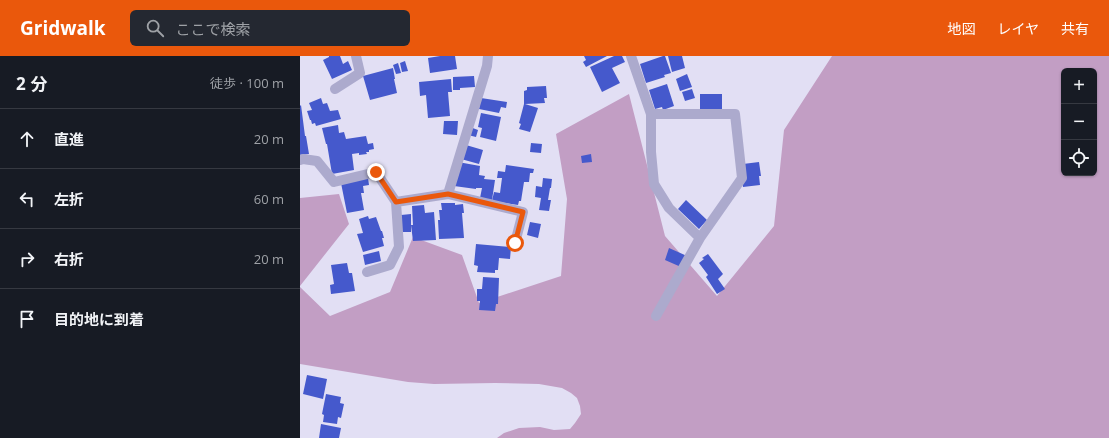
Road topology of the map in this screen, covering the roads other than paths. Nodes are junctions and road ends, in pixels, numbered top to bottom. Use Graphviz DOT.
graph roads {
  1 [pos="356,56"];
  2 [pos="488,56"];
  3 [pos="631,56"];
  4 [pos="336,89"];
  5 [pos="651,114"];
  6 [pos="300,160"];
  7 [pos="448,194"];
  8 [pos="396,202"];
  9 [pos="700,238"];
  10 [pos="515,243"];
  11 [pos="367,272"];
  12 [pos="656,316"];
  1 -- 4 [label="street"];
  2 -- 7 [label="street"];
  3 -- 5 [label="street"];
  5 -- 9 [label="street"];
  5 -- 9 [label="street"];
  6 -- 8 [label="street"];
  7 -- 8 [label="street"];
  7 -- 10 [label="street"];
  8 -- 11 [label="street"];
  9 -- 12 [label="street"];
}
